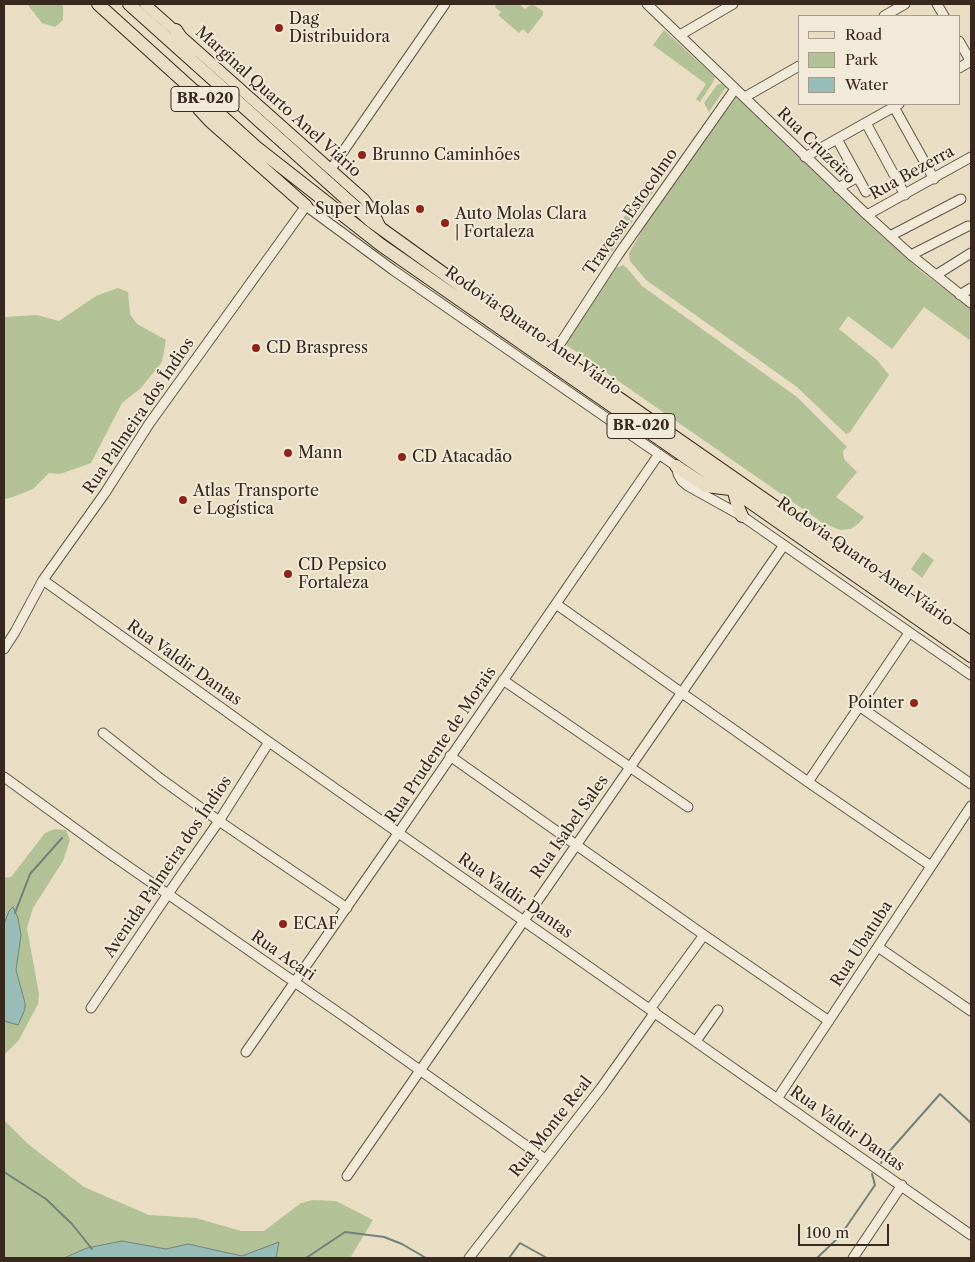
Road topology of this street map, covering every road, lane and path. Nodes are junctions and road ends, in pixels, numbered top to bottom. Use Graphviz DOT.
graph roads {
  1 [pos="98,4"];
  2 [pos="129,4"];
  3 [pos="145,4"];
  4 [pos="444,4"];
  5 [pos="647,4"];
  6 [pos="734,4"];
  7 [pos="905,4"];
  8 [pos="937,4"];
  9 [pos="721,7"];
  10 [pos="886,15"];
  11 [pos="943,15"];
  12 [pos="176,30"];
  13 [pos="680,35"];
  14 [pos="960,43"];
  15 [pos="971,61"];
  16 [pos="798,67"];
  17 [pos="960,67"];
  18 [pos="204,71"];
  19 [pos="735,89"];
  20 [pos="197,92"];
  21 [pos="745,97"];
  22 [pos="896,105"];
  23 [pos="866,123"];
  24 [pos="837,139"];
  25 [pos="805,156"];
  26 [pos="971,158"];
  27 [pos="327,174"];
  28 [pos="858,177"];
  29 [pos="934,179"];
  30 [pos="838,188"];
  31 [pos="866,192"];
  32 [pos="313,193"];
  33 [pos="905,194"];
  34 [pos="961,199"];
  35 [pos="306,206"];
  36 [pos="866,215"];
  37 [pos="968,226"];
  38 [pos="890,236"];
  39 [pos="971,253"];
  40 [pos="911,255"];
  41 [pos="936,275"];
  42 [pos="971,288"];
  43 [pos="960,294"];
  44 [pos="971,303"];
  45 [pos="554,353"];
  46 [pos="659,454"];
  47 [pos="676,466"];
  48 [pos="733,490"];
  49 [pos="742,516"];
  50 [pos="784,544"];
  51 [pos="43,580"];
  52 [pos="556,604"];
  53 [pos="909,633"];
  54 [pos="971,643"];
  55 [pos="4,649"];
  56 [pos="971,656"];
  57 [pos="971,675"];
  58 [pos="503,680"];
  59 [pos="682,692"];
  60 [pos="859,706"];
  61 [pos="103,733"];
  62 [pos="269,742"];
  63 [pos="450,756"];
  64 [pos="629,768"];
  65 [pos="4,777"];
  66 [pos="808,782"];
  67 [pos="971,784"];
  68 [pos="971,806"];
  69 [pos="688,807"];
  70 [pos="219,821"];
  71 [pos="399,832"];
  72 [pos="576,844"];
  73 [pos="931,866"];
  74 [pos="168,894"];
  75 [pos="347,908"];
  76 [pos="524,921"];
  77 [pos="704,935"];
  78 [pos="878,947"];
  79 [pos="295,983"];
  80 [pos="91,1008"];
  81 [pos="652,1010"];
  82 [pos="718,1010"];
  83 [pos="971,1011"];
  84 [pos="829,1021"];
  85 [pos="696,1041"];
  86 [pos="246,1052"];
  87 [pos="419,1071"];
  88 [pos="777,1099"];
  89 [pos="545,1159"];
  90 [pos="347,1176"];
  91 [pos="902,1185"];
  92 [pos="971,1235"];
  93 [pos="469,1258"];
  94 [pos="853,1258"];
  1 -- 20 [label="highway, Rodovia Quarto Anel Viário / BR-020"];
  2 -- 18 [label="highway, Rodovia Quarto Anel Viário / BR-020"];
  3 -- 12 [label="main road, Marginal Quarto Anel Viário / BR-020"];
  4 -- 27 [label="street"];
  5 -- 13 [label="street, Rua Cruzeiro"];
  6 -- 9 [label="street"];
  7 -- 10 [label="street"];
  8 -- 11 [label="street"];
  9 -- 13 [label="street"];
  12 -- 18 [label="highway"];
  12 -- 27 [label="main road, Marginal Quarto Anel Viário / BR-020"];
  13 -- 19 [label="street, Rua Cruzeiro"];
  14 -- 15 [label="street"];
  15 -- 17 [label="street"];
  16 -- 21 [label="street"];
  18 -- 27 [label="highway, Rodovia Quarto Anel Viário / BR-020"];
  19 -- 21 [label="street, Rua Cruzeiro"];
  19 -- 45 [label="street, Travessa Estocolmo"];
  20 -- 32 [label="highway, Rodovia Quarto Anel Viário / BR-020"];
  20 -- 35 [label="highway"];
  21 -- 25 [label="street, Rua Cruzeiro"];
  22 -- 23 [label="street"];
  22 -- 29 [label="street"];
  23 -- 24 [label="street"];
  23 -- 33 [label="street"];
  24 -- 25 [label="street"];
  24 -- 28 [label="street"];
  25 -- 30 [label="street, Rua Cruzeiro"];
  26 -- 29 [label="street, Rua Bezerra"];
  27 -- 32 [label="highway"];
  27 -- 45 [label="highway, Rodovia Quarto Anel Viário / BR-020"];
  28 -- 30 [label="street"];
  28 -- 31 [label="street"];
  29 -- 33 [label="street, Rua Bezerra"];
  30 -- 36 [label="street, Rua Cruzeiro"];
  32 -- 48 [label="highway, Rodovia Quarto Anel Viário / BR-020"];
  33 -- 36 [label="street, Rua Bezerra"];
  34 -- 38 [label="street"];
  35 -- 46 [label="street"];
  35 -- 51 [label="street, Rua Palmeira dos Índios"];
  36 -- 38 [label="street, Rua Cruzeiro"];
  37 -- 40 [label="street"];
  38 -- 40 [label="street, Rua Cruzeiro"];
  39 -- 41 [label="street"];
  40 -- 41 [label="street, Rua Cruzeiro"];
  41 -- 43 [label="street, Rua Cruzeiro"];
  42 -- 43 [label="street"];
  43 -- 44 [label="street, Rua Cruzeiro"];
  45 -- 54 [label="highway, Rodovia Quarto Anel Viário / BR-020"];
  46 -- 47 [label="street"];
  46 -- 52 [label="street, Rua Prudente de Morais"];
  47 -- 48 [label="highway"];
  47 -- 49 [label="street"];
  48 -- 49 [label="highway"];
  48 -- 56 [label="highway, Rodovia Quarto Anel Viário / BR-020"];
  49 -- 50 [label="street"];
  50 -- 53 [label="street"];
  50 -- 59 [label="street, Rua Isabel Sales"];
  51 -- 55 [label="street, Rua Palmeira dos Índios"];
  51 -- 62 [label="street, Rua Valdir Dantas"];
  52 -- 58 [label="street, Rua Prudente de Morais"];
  52 -- 59 [label="street"];
  53 -- 57 [label="street"];
  53 -- 60 [label="street"];
  58 -- 63 [label="street, Rua Prudente de Morais"];
  58 -- 64 [label="street"];
  59 -- 64 [label="street, Rua Isabel Sales"];
  59 -- 66 [label="street"];
  60 -- 66 [label="street"];
  60 -- 67 [label="street"];
  61 -- 70 [label="street"];
  62 -- 70 [label="street, Avenida Palmeira dos Índios"];
  62 -- 71 [label="street, Rua Valdir Dantas"];
  63 -- 71 [label="street, Rua Prudente de Morais"];
  63 -- 72 [label="street"];
  64 -- 69 [label="street"];
  64 -- 72 [label="street, Rua Isabel Sales"];
  65 -- 74 [label="street, Rua Acari"];
  66 -- 73 [label="street"];
  68 -- 73 [label="street, Rua Ubatuba"];
  70 -- 74 [label="street, Avenida Palmeira dos Índios"];
  70 -- 75 [label="street"];
  71 -- 75 [label="street, Rua Prudente de Morais"];
  71 -- 76 [label="street, Rua Valdir Dantas"];
  72 -- 76 [label="street, Rua Isabel Sales"];
  72 -- 77 [label="street"];
  73 -- 78 [label="street, Rua Ubatuba"];
  74 -- 79 [label="street, Rua Acari"];
  74 -- 80 [label="street, Avenida Palmeira dos Índios"];
  75 -- 79 [label="street, Rua Prudente de Morais"];
  76 -- 81 [label="street, Rua Valdir Dantas"];
  76 -- 87 [label="street, Rua Isabel Sales"];
  77 -- 81 [label="street, Rua Monte Real"];
  77 -- 84 [label="street"];
  78 -- 83 [label="street"];
  78 -- 84 [label="street, Rua Ubatuba"];
  79 -- 86 [label="street, Rua Prudente de Morais"];
  79 -- 87 [label="street, Rua Acari"];
  81 -- 85 [label="street, Rua Valdir Dantas"];
  81 -- 89 [label="street, Rua Monte Real"];
  82 -- 85 [label="street"];
  84 -- 88 [label="street, Rua Ubatuba"];
  85 -- 88 [label="street, Rua Valdir Dantas"];
  87 -- 89 [label="street, Rua Acari"];
  87 -- 90 [label="street, Rua Isabel Sales"];
  88 -- 91 [label="street, Rua Valdir Dantas"];
  89 -- 93 [label="street, Rua Monte Real"];
  91 -- 92 [label="street, Rua Valdir Dantas"];
  91 -- 94 [label="street"];
}
